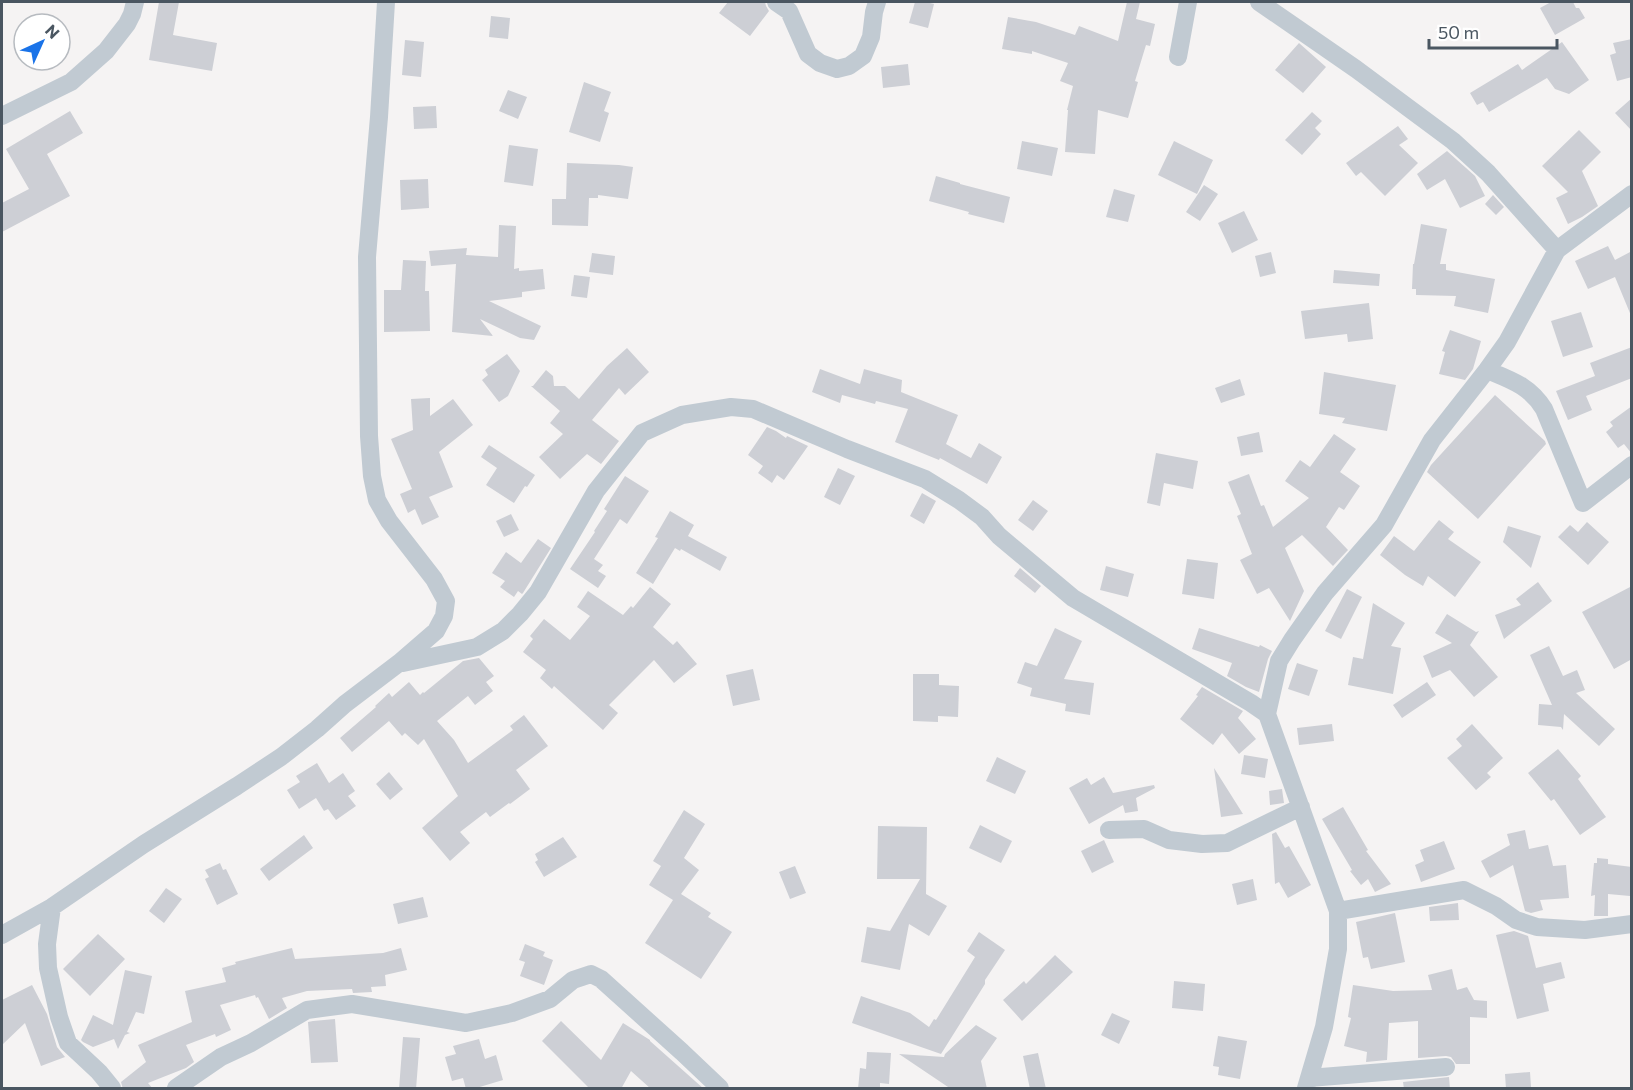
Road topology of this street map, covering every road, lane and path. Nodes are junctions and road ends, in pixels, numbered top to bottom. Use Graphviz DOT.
graph roads {
  1 [pos="135,2"];
  2 [pos="386,2"];
  3 [pos="776,2"];
  4 [pos="877,2"];
  5 [pos="1188,2"];
  6 [pos="1259,2"];
  7 [pos="1178,57"];
  8 [pos="2,116"];
  9 [pos="1632,194"];
  10 [pos="1557,250"];
  11 [pos="1488,370"];
  12 [pos="1632,465"];
  13 [pos="399,663"];
  14 [pos="1267,714"];
  15 [pos="1301,807"];
  16 [pos="1109,830"];
  17 [pos="52,907"];
  18 [pos="1338,911"];
  19 [pos="1632,924"];
  20 [pos="2,935"];
  21 [pos="1446,1067"];
  22 [pos="1308,1083"];
  23 [pos="112,1089"];
  24 [pos="176,1089"];
  25 [pos="720,1089"];
  1 -- 8 [label="street"];
  2 -- 13 [label="street"];
  3 -- 4 [label="street"];
  5 -- 7 [label="street"];
  6 -- 10 [label="street"];
  9 -- 10 [label="street"];
  10 -- 11 [label="street"];
  11 -- 12 [label="street"];
  11 -- 14 [label="street"];
  13 -- 14 [label="street"];
  13 -- 17 [label="street"];
  14 -- 15 [label="street"];
  15 -- 16 [label="street"];
  15 -- 18 [label="street"];
  17 -- 20 [label="street"];
  17 -- 23 [label="street"];
  18 -- 19 [label="street"];
  18 -- 22 [label="street"];
  21 -- 22 [label="street"];
  24 -- 25 [label="street"];
}
